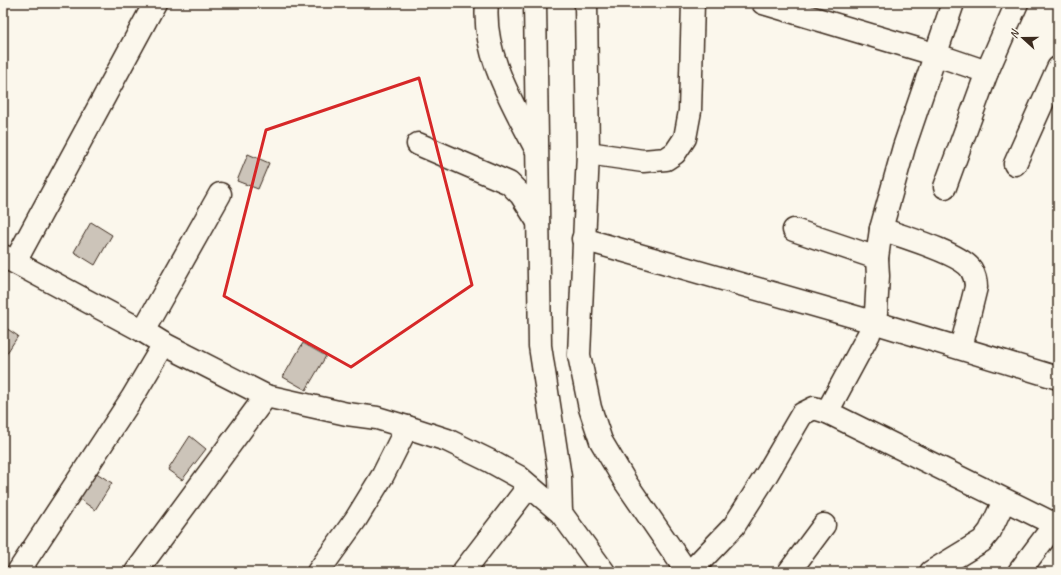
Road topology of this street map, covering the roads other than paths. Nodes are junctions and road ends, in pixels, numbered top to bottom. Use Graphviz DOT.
graph roads {
  1 [pos="155,3"];
  2 [pos="487,3"];
  3 [pos="535,3"];
  4 [pos="586,3"];
  5 [pos="694,3"];
  6 [pos="763,3"];
  7 [pos="953,3"];
  8 [pos="1016,3"];
  9 [pos="934,54"];
  10 [pos="1058,68"];
  11 [pos="987,72"];
  12 [pos="418,144"];
  13 [pos="538,152"];
  14 [pos="588,153"];
  15 [pos="1015,164"];
  16 [pos="945,187"];
  17 [pos="220,194"];
  18 [pos="538,223"];
  19 [pos="881,229"];
  20 [pos="794,230"];
  21 [pos="583,239"];
  22 [pos="877,258"];
  23 [pos="9,259"];
  24 [pos="873,322"];
  25 [pos="143,331"];
  26 [pos="164,344"];
  27 [pos="961,348"];
  28 [pos="1058,378"];
  29 [pos="266,396"];
  30 [pos="827,412"];
  31 [pos="407,427"];
  32 [pos="529,486"];
  33 [pos="1004,501"];
  34 [pos="561,513"];
  35 [pos="1057,524"];
  36 [pos="824,525"];
  37 [pos="18,572"];
  38 [pos="136,572"];
  39 [pos="318,572"];
  40 [pos="463,572"];
  41 [pos="604,572"];
  42 [pos="687,572"];
  43 [pos="690,572"];
  44 [pos="789,572"];
  45 [pos="931,572"];
  46 [pos="1019,572"];
  1 -- 23 [label="street"];
  2 -- 13 [label="street"];
  3 -- 13 [label="street"];
  4 -- 14 [label="street"];
  5 -- 14 [label="street"];
  6 -- 9 [label="street"];
  7 -- 9 [label="street"];
  8 -- 11 [label="street"];
  9 -- 11 [label="street"];
  9 -- 19 [label="street"];
  10 -- 15 [label="street"];
  11 -- 16 [label="street"];
  12 -- 18 [label="street"];
  13 -- 18 [label="street"];
  14 -- 21 [label="street"];
  17 -- 25 [label="street"];
  18 -- 34 [label="street"];
  19 -- 22 [label="street"];
  19 -- 27 [label="street"];
  20 -- 22 [label="street"];
  21 -- 24 [label="street"];
  21 -- 42 [label="street"];
  22 -- 24 [label="street"];
  23 -- 25 [label="street"];
  24 -- 27 [label="street"];
  24 -- 30 [label="street"];
  25 -- 26 [label="street"];
  26 -- 29 [label="street"];
  26 -- 37 [label="street"];
  27 -- 28 [label="street"];
  29 -- 31 [label="street"];
  29 -- 38 [label="street"];
  30 -- 33 [label="street"];
  30 -- 43 [label="street"];
  31 -- 32 [label="street"];
  31 -- 39 [label="street"];
  32 -- 34 [label="street"];
  32 -- 40 [label="street"];
  33 -- 35 [label="street"];
  33 -- 45 [label="street"];
  34 -- 41 [label="street"];
  35 -- 46 [label="street"];
  36 -- 44 [label="street"];
}
